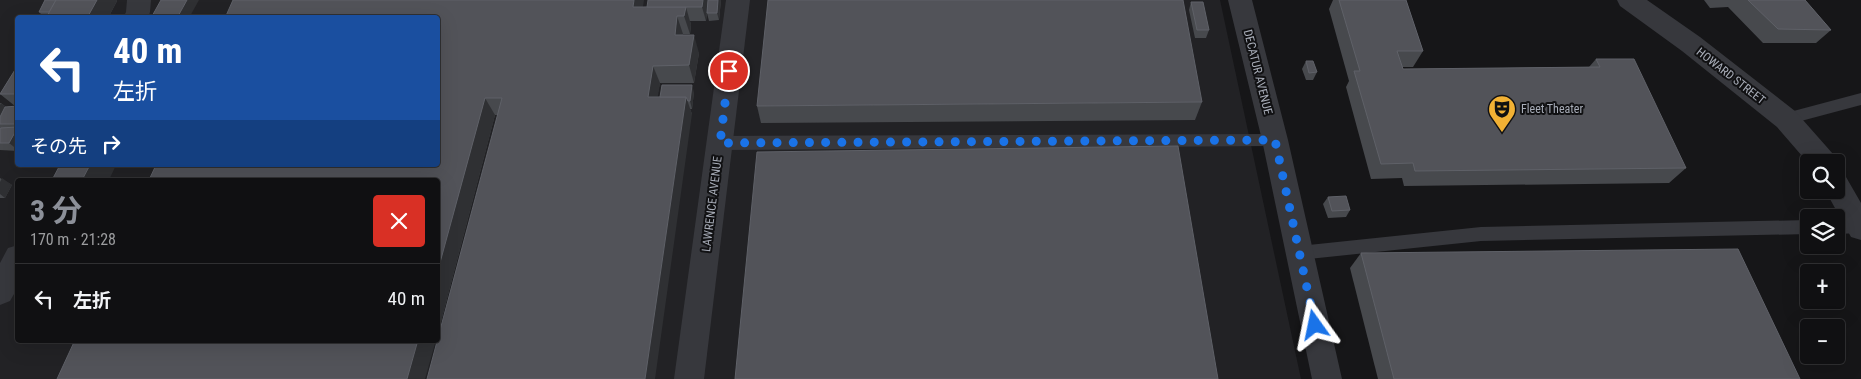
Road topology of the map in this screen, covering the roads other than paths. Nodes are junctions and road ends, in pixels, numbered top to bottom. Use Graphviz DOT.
graph roads {
  1 [pos="139,0"];
  2 [pos="738,0"];
  3 [pos="1240,0"];
  4 [pos="1629,0"];
  5 [pos="136,15"];
  6 [pos="1861,99"];
  7 [pos="1786,119"];
  8 [pos="1275,140"];
  9 [pos="720,143"];
  10 [pos="1816,154"];
  11 [pos="1841,199"];
  12 [pos="1800,227"];
  13 [pos="1852,227"];
  14 [pos="1299,253"];
  15 [pos="15,262"];
  16 [pos="0,292"];
  17 [pos="689,379"];
  18 [pos="1327,379"];
  1 -- 5 [label="street"];
  2 -- 9 [label="street, LAWRENCE AVENUE"];
  3 -- 8 [label="street, DECATUR AVENUE"];
  4 -- 7 [label="street, HOWARD STREET"];
  6 -- 7 [label="lane"];
  7 -- 10 [label="street, HOWARD STREET"];
  8 -- 9 [label="lane"];
  8 -- 14 [label="street, DECATUR AVENUE"];
  9 -- 17 [label="street, LAWRENCE AVENUE"];
  11 -- 13 [label="street"];
  12 -- 14 [label="lane"];
  14 -- 18 [label="street, DECATUR AVENUE"];
  15 -- 16 [label="street"];
}
